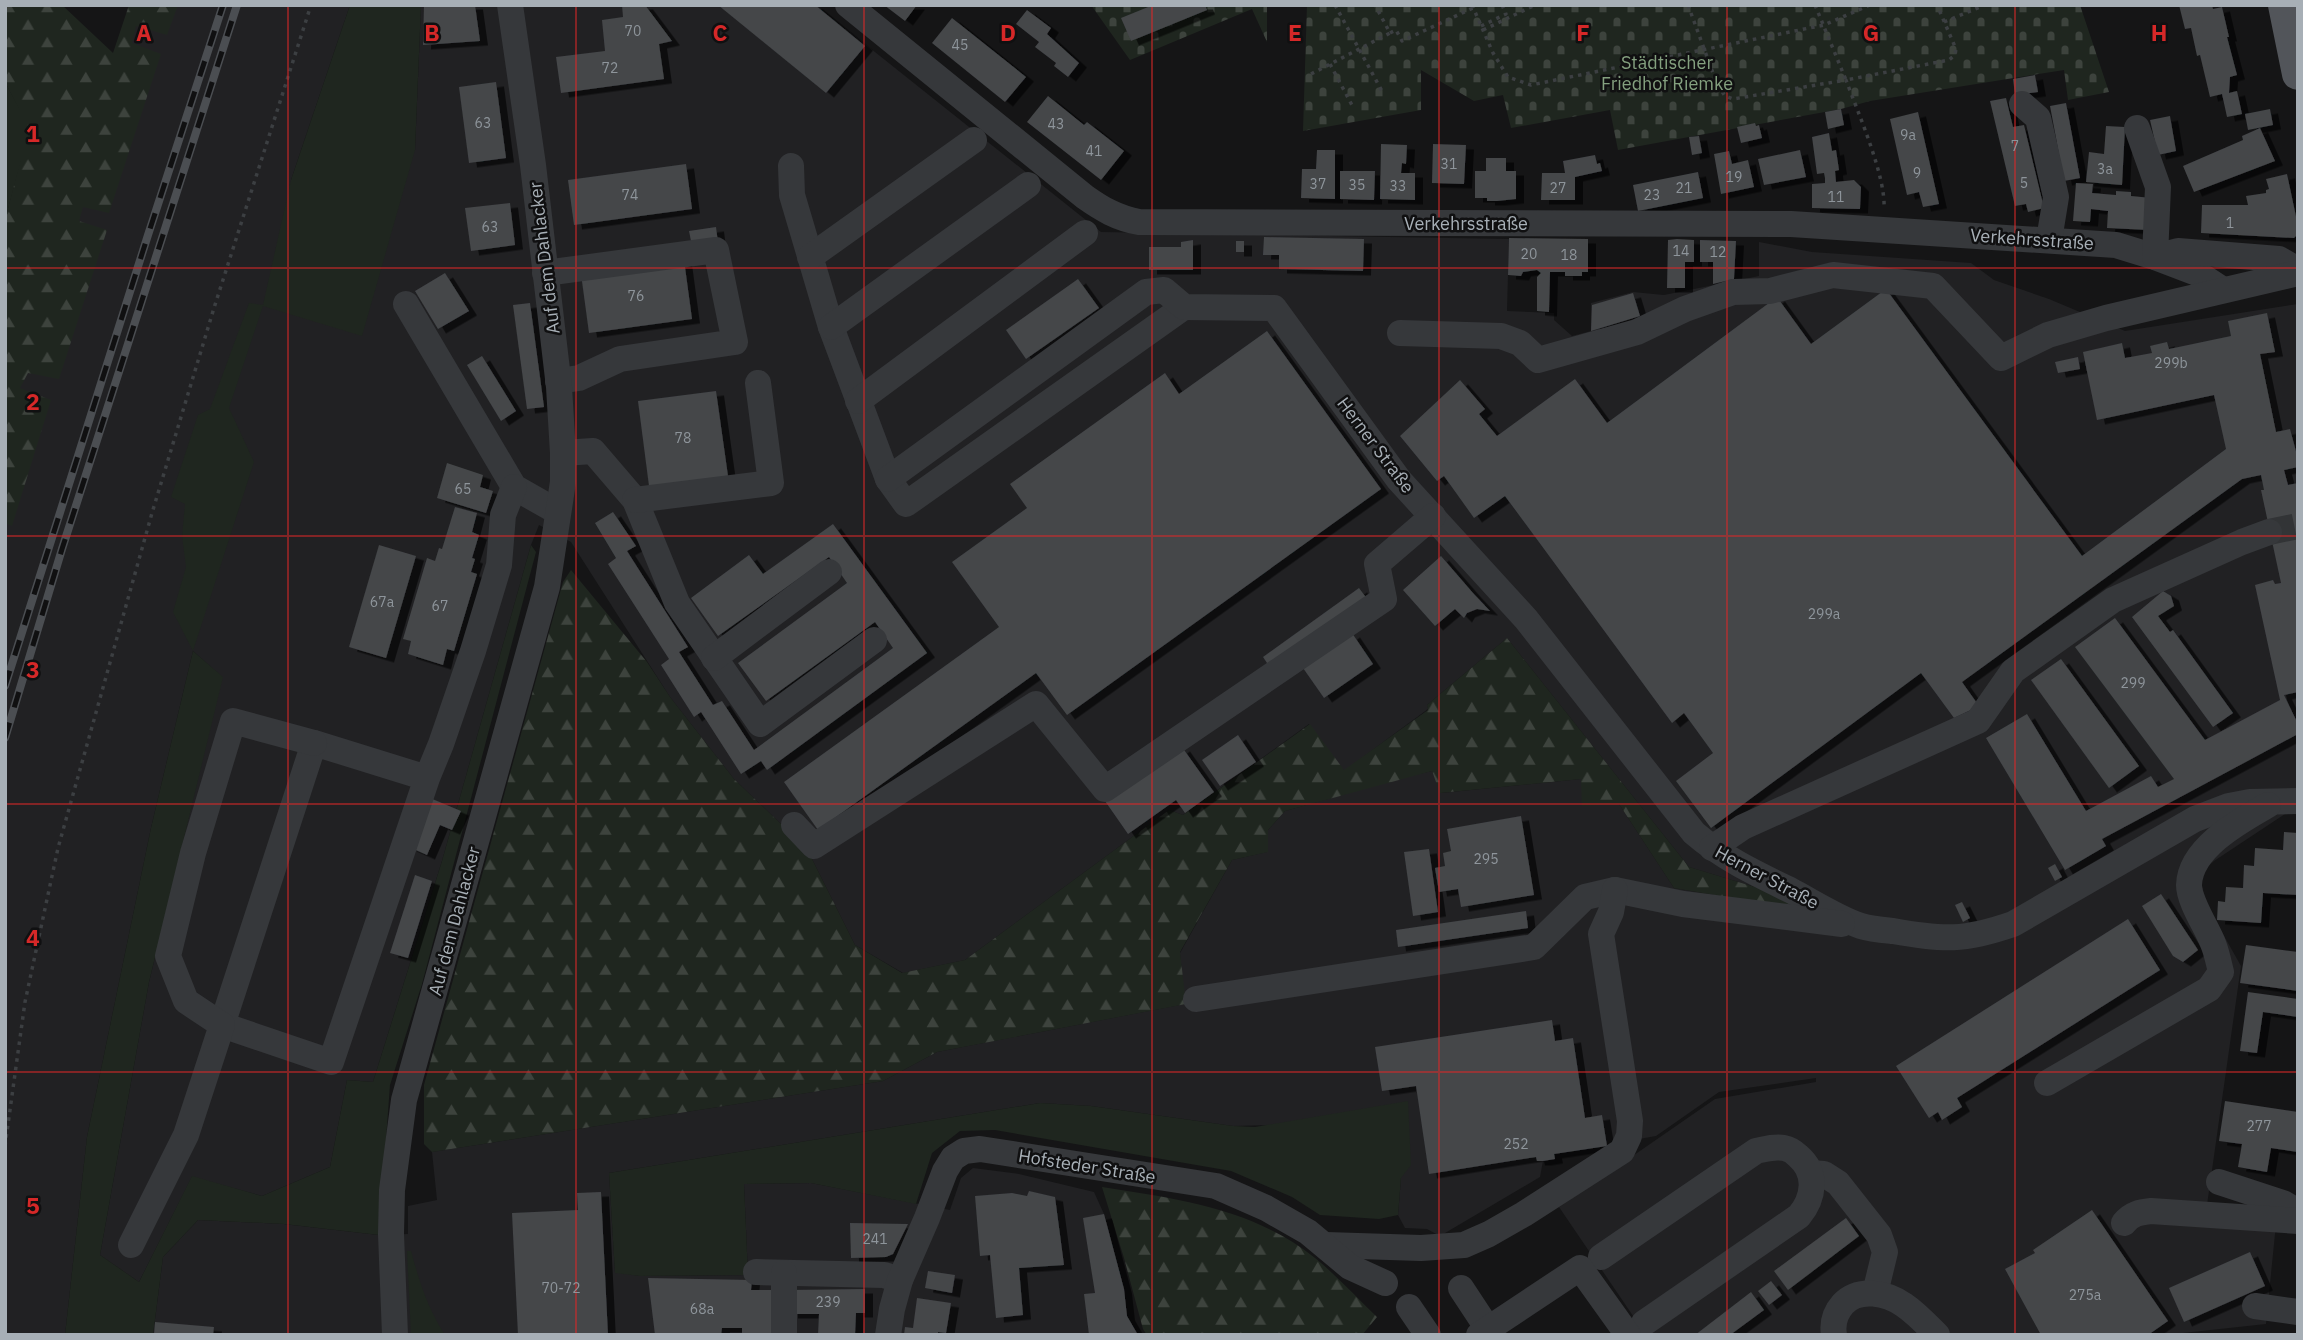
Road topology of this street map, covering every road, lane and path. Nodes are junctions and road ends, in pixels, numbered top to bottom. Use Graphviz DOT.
graph roads {
  1 [pos="311,5"];
  2 [pos="510,5"];
  3 [pos="848,5"];
  4 [pos="1335,5"];
  5 [pos="1375,5"];
  6 [pos="1503,5"];
  7 [pos="1535,5"];
  8 [pos="1688,5"];
  9 [pos="1815,5"];
  10 [pos="1870,5"];
  11 [pos="1937,5"];
  12 [pos="1985,5"];
  13 [pos="2284,5"];
  14 [pos="1473,6"];
  15 [pos="1944,22"];
  16 [pos="1824,25"];
  17 [pos="1482,28"];
  18 [pos="1390,33"];
  19 [pos="1359,49"];
  20 [pos="1704,50"];
  21 [pos="1330,64"];
  22 [pos="1311,74"];
  23 [pos="2298,74"];
  24 [pos="1846,80"];
  25 [pos="1383,93"];
  26 [pos="2022,104"];
  27 [pos="1353,107"];
  28 [pos="2137,128"];
  29 [pos="974,140"];
  30 [pos="791,166"];
  31 [pos="1028,185"];
  32 [pos="1883,229"];
  33 [pos="1085,233"];
  34 [pos="2049,240"];
  35 [pos="810,257"];
  36 [pos="2155,257"];
  37 [pos="2298,271"];
  38 [pos="545,273"];
  39 [pos="2223,290"];
  40 [pos="406,304"];
  41 [pos="831,327"];
  42 [pos="1400,333"];
  43 [pos="558,381"];
  44 [pos="758,383"];
  45 [pos="858,401"];
  46 [pos="563,453"];
  47 [pos="514,487"];
  48 [pos="635,500"];
  49 [pos="558,512"];
  50 [pos="1433,516"];
  51 [pos="2269,532"];
  52 [pos="829,572"];
  53 [pos="874,640"];
  54 [pos="714,658"];
  55 [pos="314,743"];
  56 [pos="427,778"];
  57 [pos="2286,801"];
  58 [pos="794,825"];
  59 [pos="1712,848"];
  60 [pos="1615,890"];
  61 [pos="1861,926"];
  62 [pos="1196,999"];
  63 [pos="222,1025"];
  64 [pos="2047,1083"];
  65 [pos="5,1146"];
  66 [pos="1810,1172"];
  67 [pos="2219,1182"];
  68 [pos="2298,1212"];
  69 [pos="2298,1222"];
  70 [pos="2124,1223"];
  71 [pos="131,1245"];
  72 [pos="1326,1245"];
  73 [pos="1601,1257"];
  74 [pos="756,1272"];
  75 [pos="784,1273"];
  76 [pos="900,1280"];
  77 [pos="1385,1283"];
  78 [pos="1461,1288"];
  79 [pos="1875,1293"];
  80 [pos="2255,1306"];
  81 [pos="1409,1307"];
  82 [pos="2298,1312"];
  83 [pos="1636,1329"];
  84 [pos="1483,1332"];
  85 [pos="395,1335"];
  86 [pos="784,1335"];
  87 [pos="888,1335"];
  88 [pos="1428,1335"];
  89 [pos="1833,1335"];
  90 [pos="1937,1335"];
  1 -- 65 [label="path"];
  2 -- 38 [label="street, Auf dem Dahlacker"];
  3 -- 32 [label="street, Verkehrsstraße"];
  4 -- 19 [label="path"];
  5 -- 18 [label="path"];
  6 -- 17 [label="path"];
  7 -- 17 [label="path"];
  8 -- 20 [label="path"];
  9 -- 16 [label="path"];
  10 -- 16 [label="path"];
  11 -- 15 [label="path"];
  12 -- 15 [label="path"];
  13 -- 23 [label="main road"];
  14 -- 17 [label="path"];
  14 -- 18 [label="path"];
  15 -- 24 [label="path"];
  16 -- 20 [label="path"];
  16 -- 24 [label="path"];
  17 -- 20 [label="path"];
  18 -- 19 [label="path"];
  19 -- 21 [label="path"];
  19 -- 25 [label="path"];
  20 -- 24 [label="path"];
  21 -- 22 [label="path"];
  21 -- 27 [label="path"];
  24 -- 32 [label="path"];
  26 -- 34 [label="street"];
  28 -- 36 [label="street"];
  29 -- 35 [label="street"];
  30 -- 35 [label="street"];
  31 -- 41 [label="street"];
  32 -- 34 [label="street, Verkehrsstraße"];
  33 -- 45 [label="street"];
  34 -- 36 [label="street, Verkehrsstraße"];
  35 -- 41 [label="street"];
  36 -- 37 [label="street, Verkehrsstraße"];
  36 -- 39 [label="street, Verkehrsstraße"];
  37 -- 39 [label="street, Verkehrsstraße"];
  38 -- 43 [label="street, Auf dem Dahlacker"];
  38 -- 43 [label="street"];
  39 -- 42 [label="street"];
  40 -- 47 [label="street"];
  41 -- 45 [label="street"];
  43 -- 46 [label="street, Auf dem Dahlacker"];
  44 -- 48 [label="street"];
  45 -- 50 [label="street, Herner Straße"];
  46 -- 48 [label="street"];
  46 -- 49 [label="street, Auf dem Dahlacker"];
  47 -- 49 [label="street"];
  47 -- 56 [label="street"];
  48 -- 54 [label="street"];
  49 -- 85 [label="street, Auf dem Dahlacker"];
  50 -- 58 [label="street"];
  50 -- 59 [label="street, Herner Straße"];
  51 -- 59 [label="street"];
  52 -- 54 [label="street"];
  53 -- 54 [label="street"];
  55 -- 56 [label="street"];
  55 -- 63 [label="street"];
  55 -- 63 [label="street"];
  56 -- 63 [label="street"];
  57 -- 61 [label="street, Herner Straße"];
  57 -- 64 [label="street"];
  59 -- 61 [label="street, Herner Straße"];
  60 -- 61 [label="street"];
  60 -- 62 [label="street"];
  60 -- 72 [label="street"];
  63 -- 71 [label="street"];
  66 -- 73 [label="street"];
  66 -- 79 [label="street"];
  66 -- 83 [label="street"];
  67 -- 68 [label="street"];
  69 -- 70 [label="street"];
  72 -- 76 [label="street, Hofsteder Straße"];
  72 -- 77 [label="street, Hofsteder Straße"];
  74 -- 75 [label="street"];
  75 -- 76 [label="street"];
  75 -- 86 [label="street"];
  76 -- 87 [label="street, Hofsteder Straße"];
  78 -- 84 [label="street"];
  79 -- 89 [label="street"];
  79 -- 90 [label="street"];
  80 -- 82 [label="street"];
  81 -- 88 [label="street"];
  83 -- 84 [label="street"];
}
